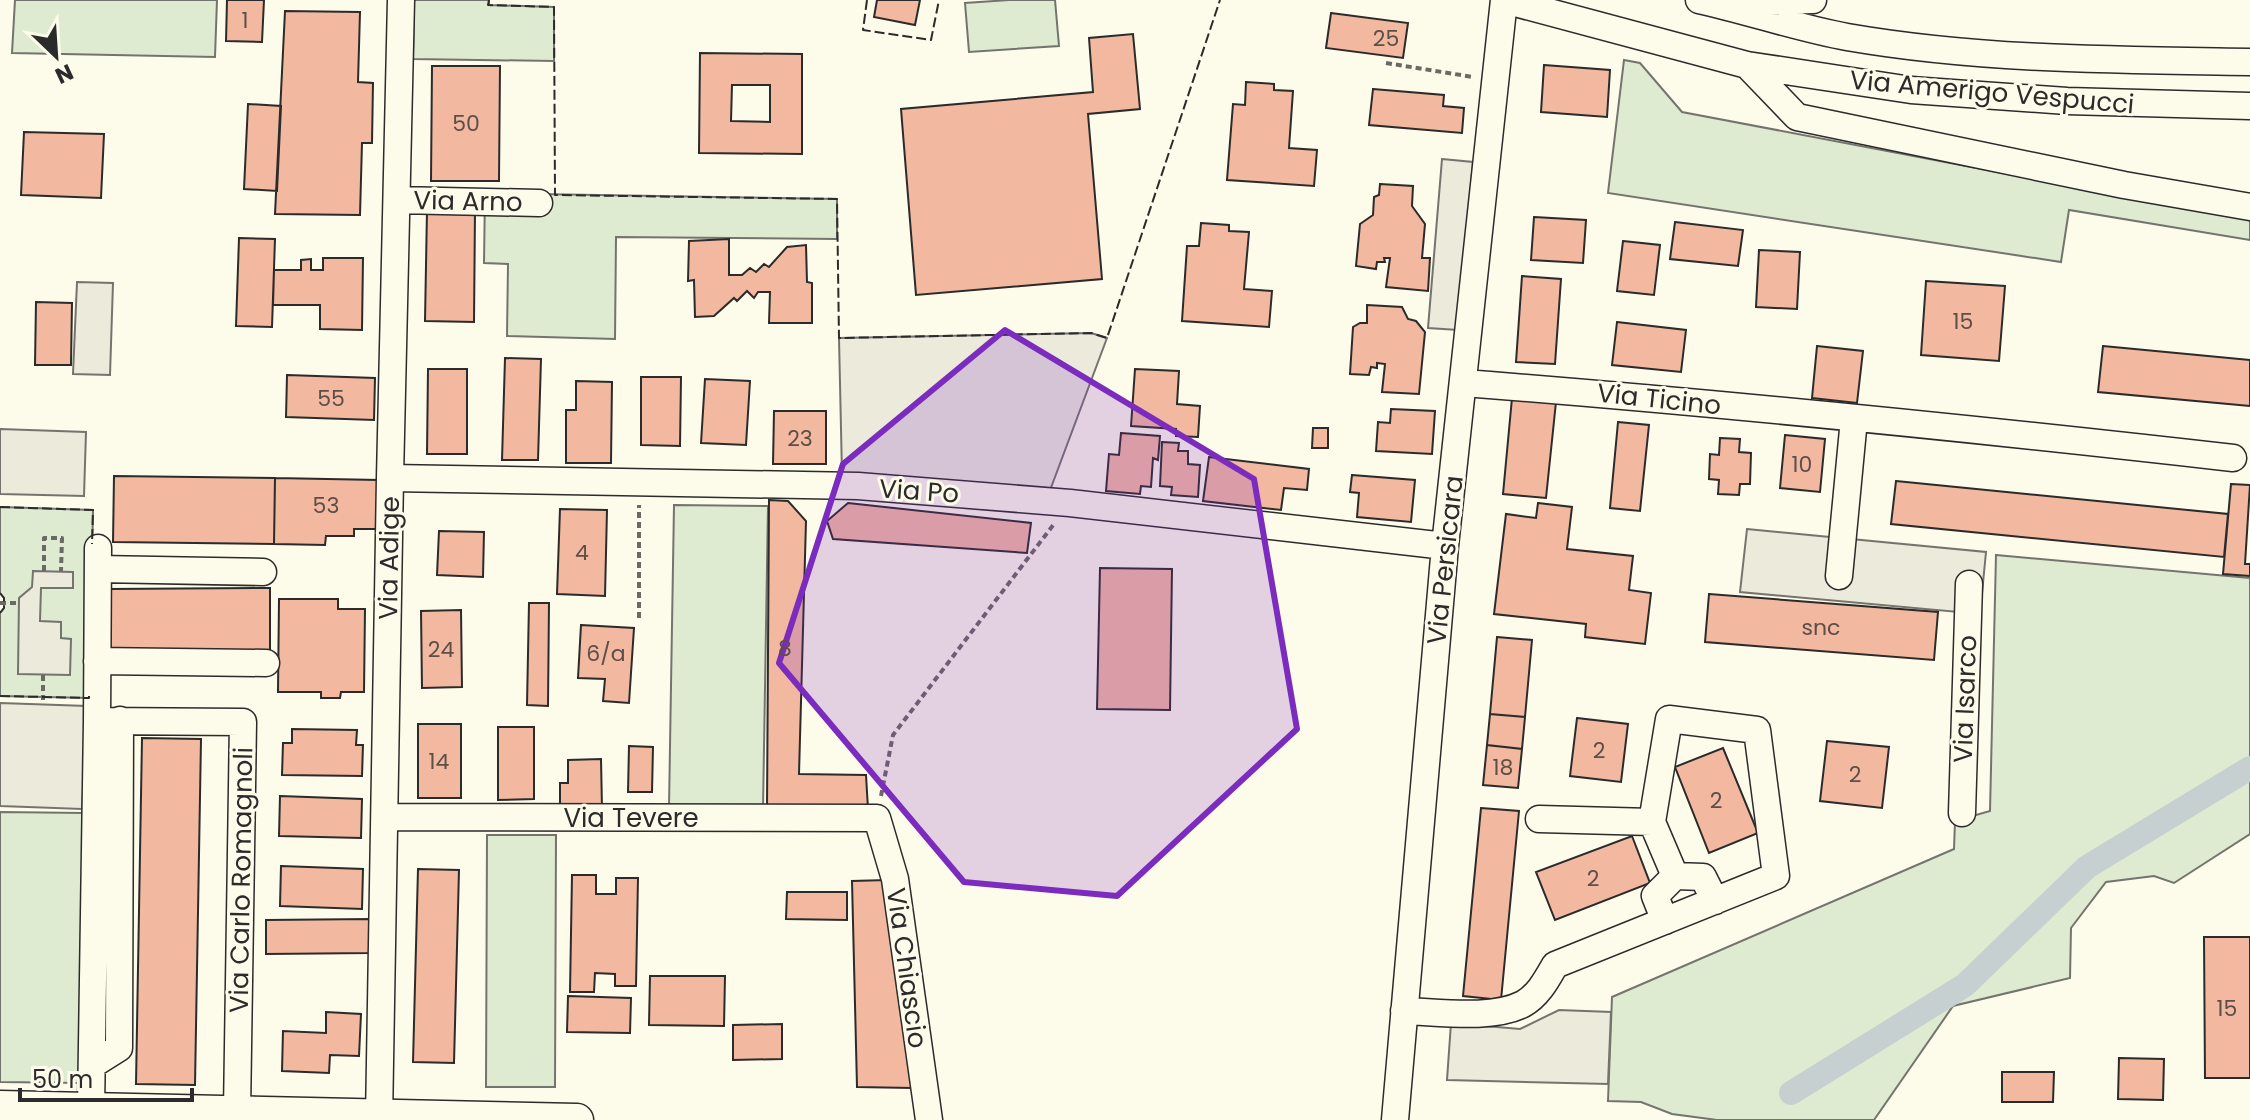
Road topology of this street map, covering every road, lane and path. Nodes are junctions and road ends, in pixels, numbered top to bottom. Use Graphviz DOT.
graph roads {
  1 [pos="401,0"];
  2 [pos="1504,0"];
  3 [pos="1813,0"];
  4 [pos="1704,1"];
  5 [pos="2250,62"];
  6 [pos="1386,63"];
  7 [pos="1747,65"];
  8 [pos="1496,80"];
  9 [pos="2250,106"];
  10 [pos="397,200"];
  11 [pos="539,203"];
  12 [pos="2250,207"];
  13 [pos="1464,383"];
  14 [pos="1854,419"];
  15 [pos="2233,458"];
  16 [pos="390,478"];
  17 [pos="639,482"];
  18 [pos="1070,503"];
  19 [pos="1445,546"];
  20 [pos="44,571"];
  21 [pos="61,571"];
  22 [pos="263,572"];
  23 [pos="1839,576"];
  24 [pos="1969,584"];
  25 [pos="0,603"];
  26 [pos="19,603"];
  27 [pos="639,618"];
  28 [pos="97,661"];
  29 [pos="266,663"];
  30 [pos="43,675"];
  31 [pos="43,700"];
  32 [pos="109,720"];
  33 [pos="1962,813"];
  34 [pos="386,817"];
  35 [pos="877,818"];
  36 [pos="1539,819"];
  37 [pos="1652,822"];
  38 [pos="1675,876"];
  39 [pos="1715,901"];
  40 [pos="1665,921"];
  41 [pos="1404,1011"];
  42 [pos="0,1107"];
  43 [pos="91,1109"];
  44 [pos="237,1112"];
  45 [pos="380,1118"];
  46 [pos="497,1119"];
  47 [pos="577,1120"];
  48 [pos="929,1120"];
  49 [pos="1395,1120"];
  1 -- 10 [label="street, Via Adige"];
  2 -- 7 [label="street, Via Amerigo Vespucci"];
  2 -- 8 [label="street, Via Persicara"];
  3 -- 4 [label="street"];
  4 -- 5 [label="street, Via Amerigo Vespucci"];
  6 -- 8 [label="path"];
  7 -- 9 [label="street, Via Amerigo Vespucci"];
  7 -- 12 [label="street"];
  8 -- 13 [label="street, Via Persicara"];
  10 -- 11 [label="street, Via Arno"];
  10 -- 16 [label="street, Via Adige"];
  13 -- 14 [label="street, Via Ticino"];
  13 -- 19 [label="street, Via Persicara"];
  14 -- 15 [label="street, Via Ticino"];
  14 -- 23 [label="street"];
  16 -- 17 [label="street, Via Po"];
  16 -- 34 [label="street, Via Adige"];
  17 -- 18 [label="street, Via Po"];
  17 -- 27 [label="path"];
  18 -- 19 [label="street, Via Po"];
  18 -- 35 [label="path"];
  19 -- 41 [label="street, Via Persicara"];
  20 -- 21 [label="path"];
  22 -- 28 [label="street"];
  24 -- 33 [label="street, Via Isarco"];
  25 -- 26 [label="path"];
  28 -- 29 [label="street"];
  28 -- 32 [label="street"];
  30 -- 31 [label="path"];
  32 -- 43 [label="street"];
  32 -- 44 [label="street, Via Carlo Romagnoli"];
  34 -- 35 [label="street, Via Tevere"];
  34 -- 45 [label="street, Via Adige"];
  35 -- 48 [label="street, Via Chiascio"];
  36 -- 37 [label="street"];
  37 -- 38 [label="street"];
  37 -- 39 [label="street"];
  38 -- 39 [label="street"];
  38 -- 40 [label="street"];
  39 -- 40 [label="street"];
  40 -- 41 [label="street"];
  41 -- 49 [label="street, Via Persicara"];
  42 -- 43 [label="main road"];
  43 -- 44 [label="main road"];
  44 -- 45 [label="main road"];
  45 -- 46 [label="main road"];
  46 -- 47 [label="main road"];
}
